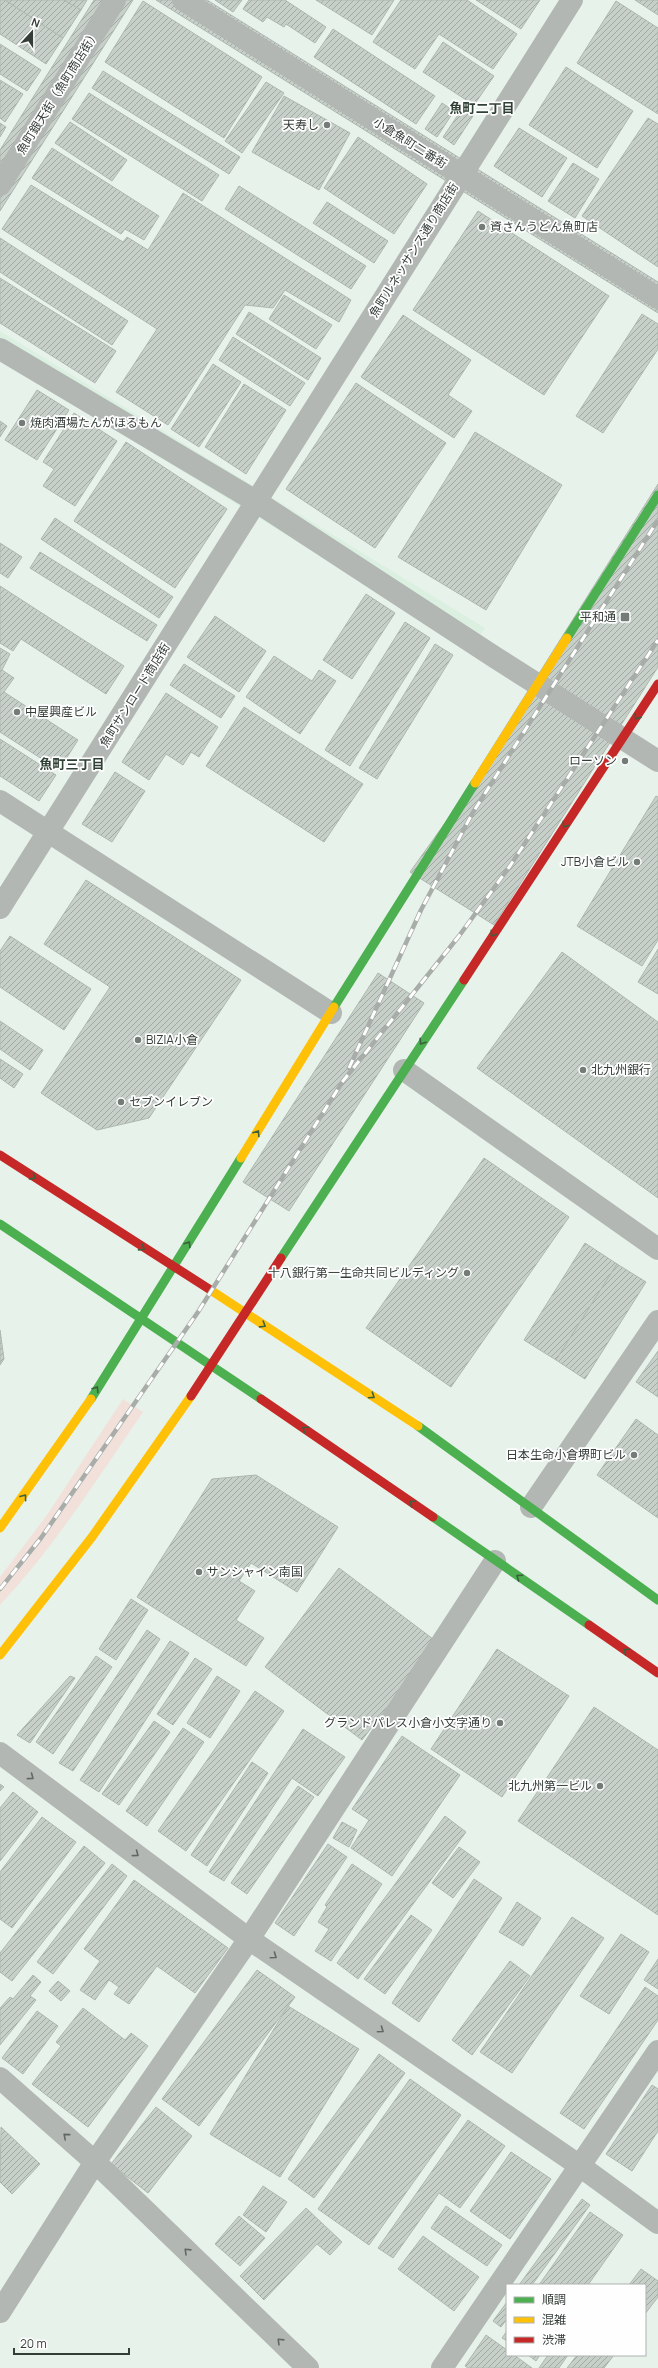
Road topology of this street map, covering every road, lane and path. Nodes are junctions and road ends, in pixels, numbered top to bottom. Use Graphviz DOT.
graph roads {
  1 [pos="115,0"];
  2 [pos="183,0"];
  3 [pos="572,0"];
  4 [pos="460,175"];
  5 [pos="0,185"];
  6 [pos="658,298"];
  7 [pos="0,349"];
  8 [pos="658,495"];
  9 [pos="257,502"];
  10 [pos="538,684"];
  11 [pos="658,684"];
  12 [pos="624,737"];
  13 [pos="658,761"];
  14 [pos="0,801"];
  15 [pos="49,832"];
  16 [pos="0,908"];
  17 [pos="331,1013"];
  18 [pos="404,1070"];
  19 [pos="0,1155"];
  20 [pos="0,1224"];
  21 [pos="658,1249"];
  22 [pos="174,1267"];
  23 [pos="245,1313"];
  24 [pos="142,1319"];
  25 [pos="658,1321"];
  26 [pos="211,1365"];
  27 [pos="531,1507"];
  28 [pos="0,1528"];
  29 [pos="495,1561"];
  30 [pos="658,1600"];
  31 [pos="0,1655"];
  32 [pos="658,1673"];
  33 [pos="0,1753"];
  34 [pos="249,1939"];
  35 [pos="658,2051"];
  36 [pos="0,2078"];
  37 [pos="95,2162"];
  38 [pos="580,2166"];
  39 [pos="658,2223"];
  40 [pos="0,2312"];
  41 [pos="308,2368"];
  42 [pos="442,2368"];
  1 -- 5 [label="street, 魚町銀天街（魚町商店街）"];
  2 -- 4 [label="street, 小倉魚町二番街"];
  3 -- 4 [label="street, 魚町ルネッサンス通り商店街"];
  4 -- 6 [label="street, 小倉魚町二番街"];
  4 -- 9 [label="street, 魚町ルネッサンス通り商店街"];
  7 -- 9 [label="street"];
  8 -- 10 [label="street"];
  9 -- 10 [label="street"];
  9 -- 15 [label="street, 魚町サンロード商店街"];
  10 -- 12 [label="street"];
  10 -- 17 [label="street"];
  11 -- 12 [label="street, one-way"];
  12 -- 13 [label="street"];
  12 -- 18 [label="street, one-way"];
  14 -- 15 [label="street"];
  15 -- 16 [label="street, 魚町サンロード商店街"];
  15 -- 17 [label="street"];
  22 -- 17 [label="street, one-way"];
  18 -- 21 [label="street"];
  18 -- 23 [label="street"];
  19 -- 22 [label="street, one-way"];
  20 -- 24 [label="street"];
  22 -- 23 [label="street"];
  22 -- 24 [label="street"];
  23 -- 26 [label="street"];
  23 -- 27 [label="street, one-way"];
  24 -- 26 [label="street"];
  28 -- 24 [label="street, one-way"];
  25 -- 27 [label="street"];
  29 -- 26 [label="street, one-way"];
  26 -- 31 [label="street"];
  27 -- 30 [label="street"];
  32 -- 29 [label="street, one-way"];
  29 -- 34 [label="street"];
  33 -- 34 [label="street, one-way"];
  34 -- 37 [label="street"];
  34 -- 38 [label="street, one-way"];
  35 -- 38 [label="street"];
  37 -- 36 [label="street, one-way"];
  37 -- 40 [label="street"];
  41 -- 37 [label="street, one-way"];
  38 -- 39 [label="street"];
  38 -- 42 [label="street"];
}
